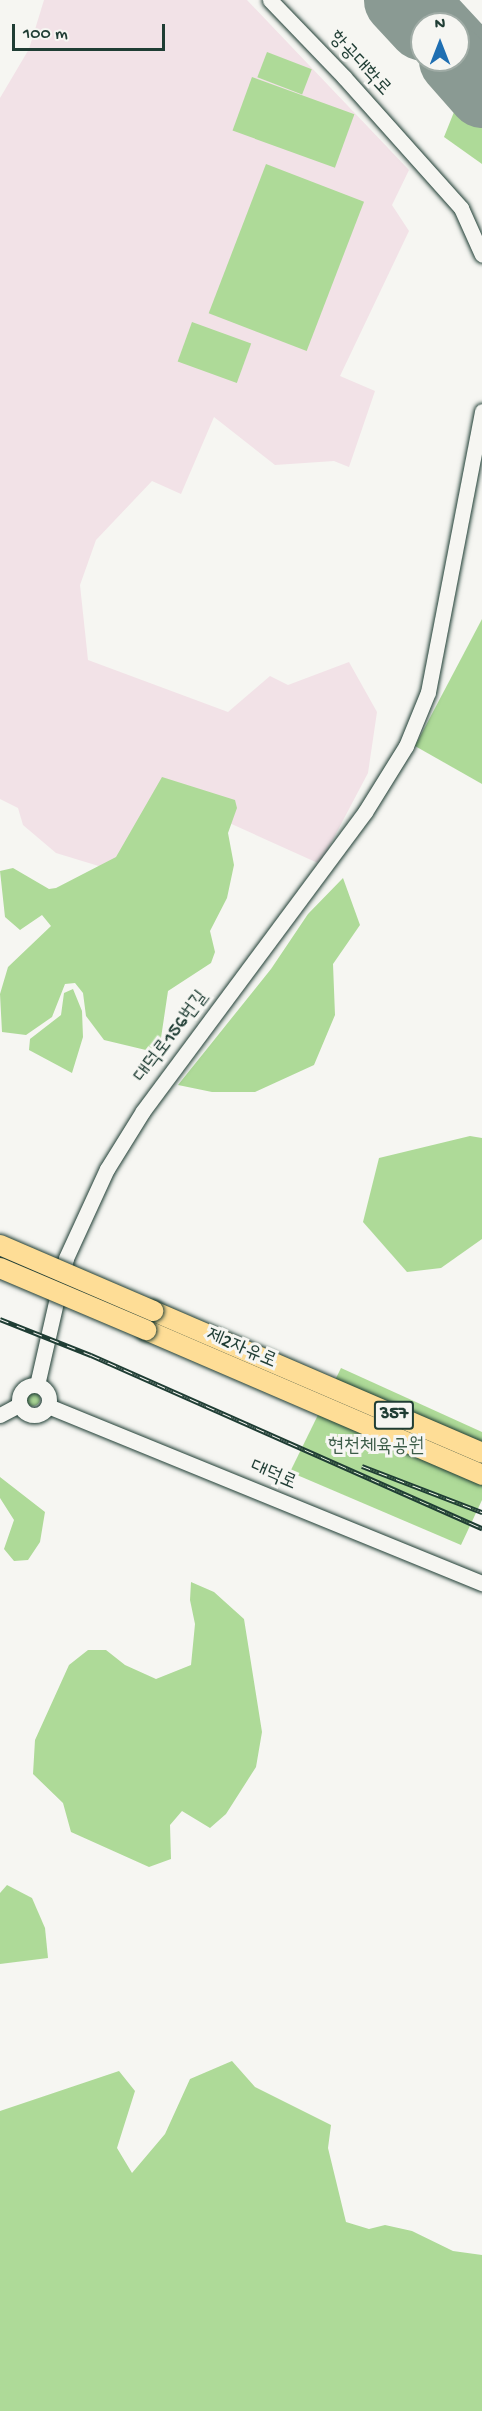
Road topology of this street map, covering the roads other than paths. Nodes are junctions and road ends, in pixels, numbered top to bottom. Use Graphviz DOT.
graph roads {
  1 [pos="270,0"];
  2 [pos="482,255"];
  3 [pos="482,411"];
  4 [pos="0,1245"];
  5 [pos="0,1268"];
  6 [pos="38,1385"];
  7 [pos="19,1405"];
  8 [pos="48,1406"];
  9 [pos="0,1415"];
  10 [pos="482,1453"];
  11 [pos="482,1475"];
  12 [pos="482,1583"];
  1 -- 2 [label="street, 항공대학로"];
  3 -- 6 [label="street, 대덕로156번길"];
  4 -- 10 [label="highway, 제2자유로 / 357, bridge"];
  5 -- 11 [label="highway, 제2자유로 / 357, bridge"];
  6 -- 7 [label="street"];
  6 -- 8 [label="street"];
  7 -- 8 [label="street"];
  7 -- 9 [label="street"];
  8 -- 12 [label="street, 대덕로"];
}
